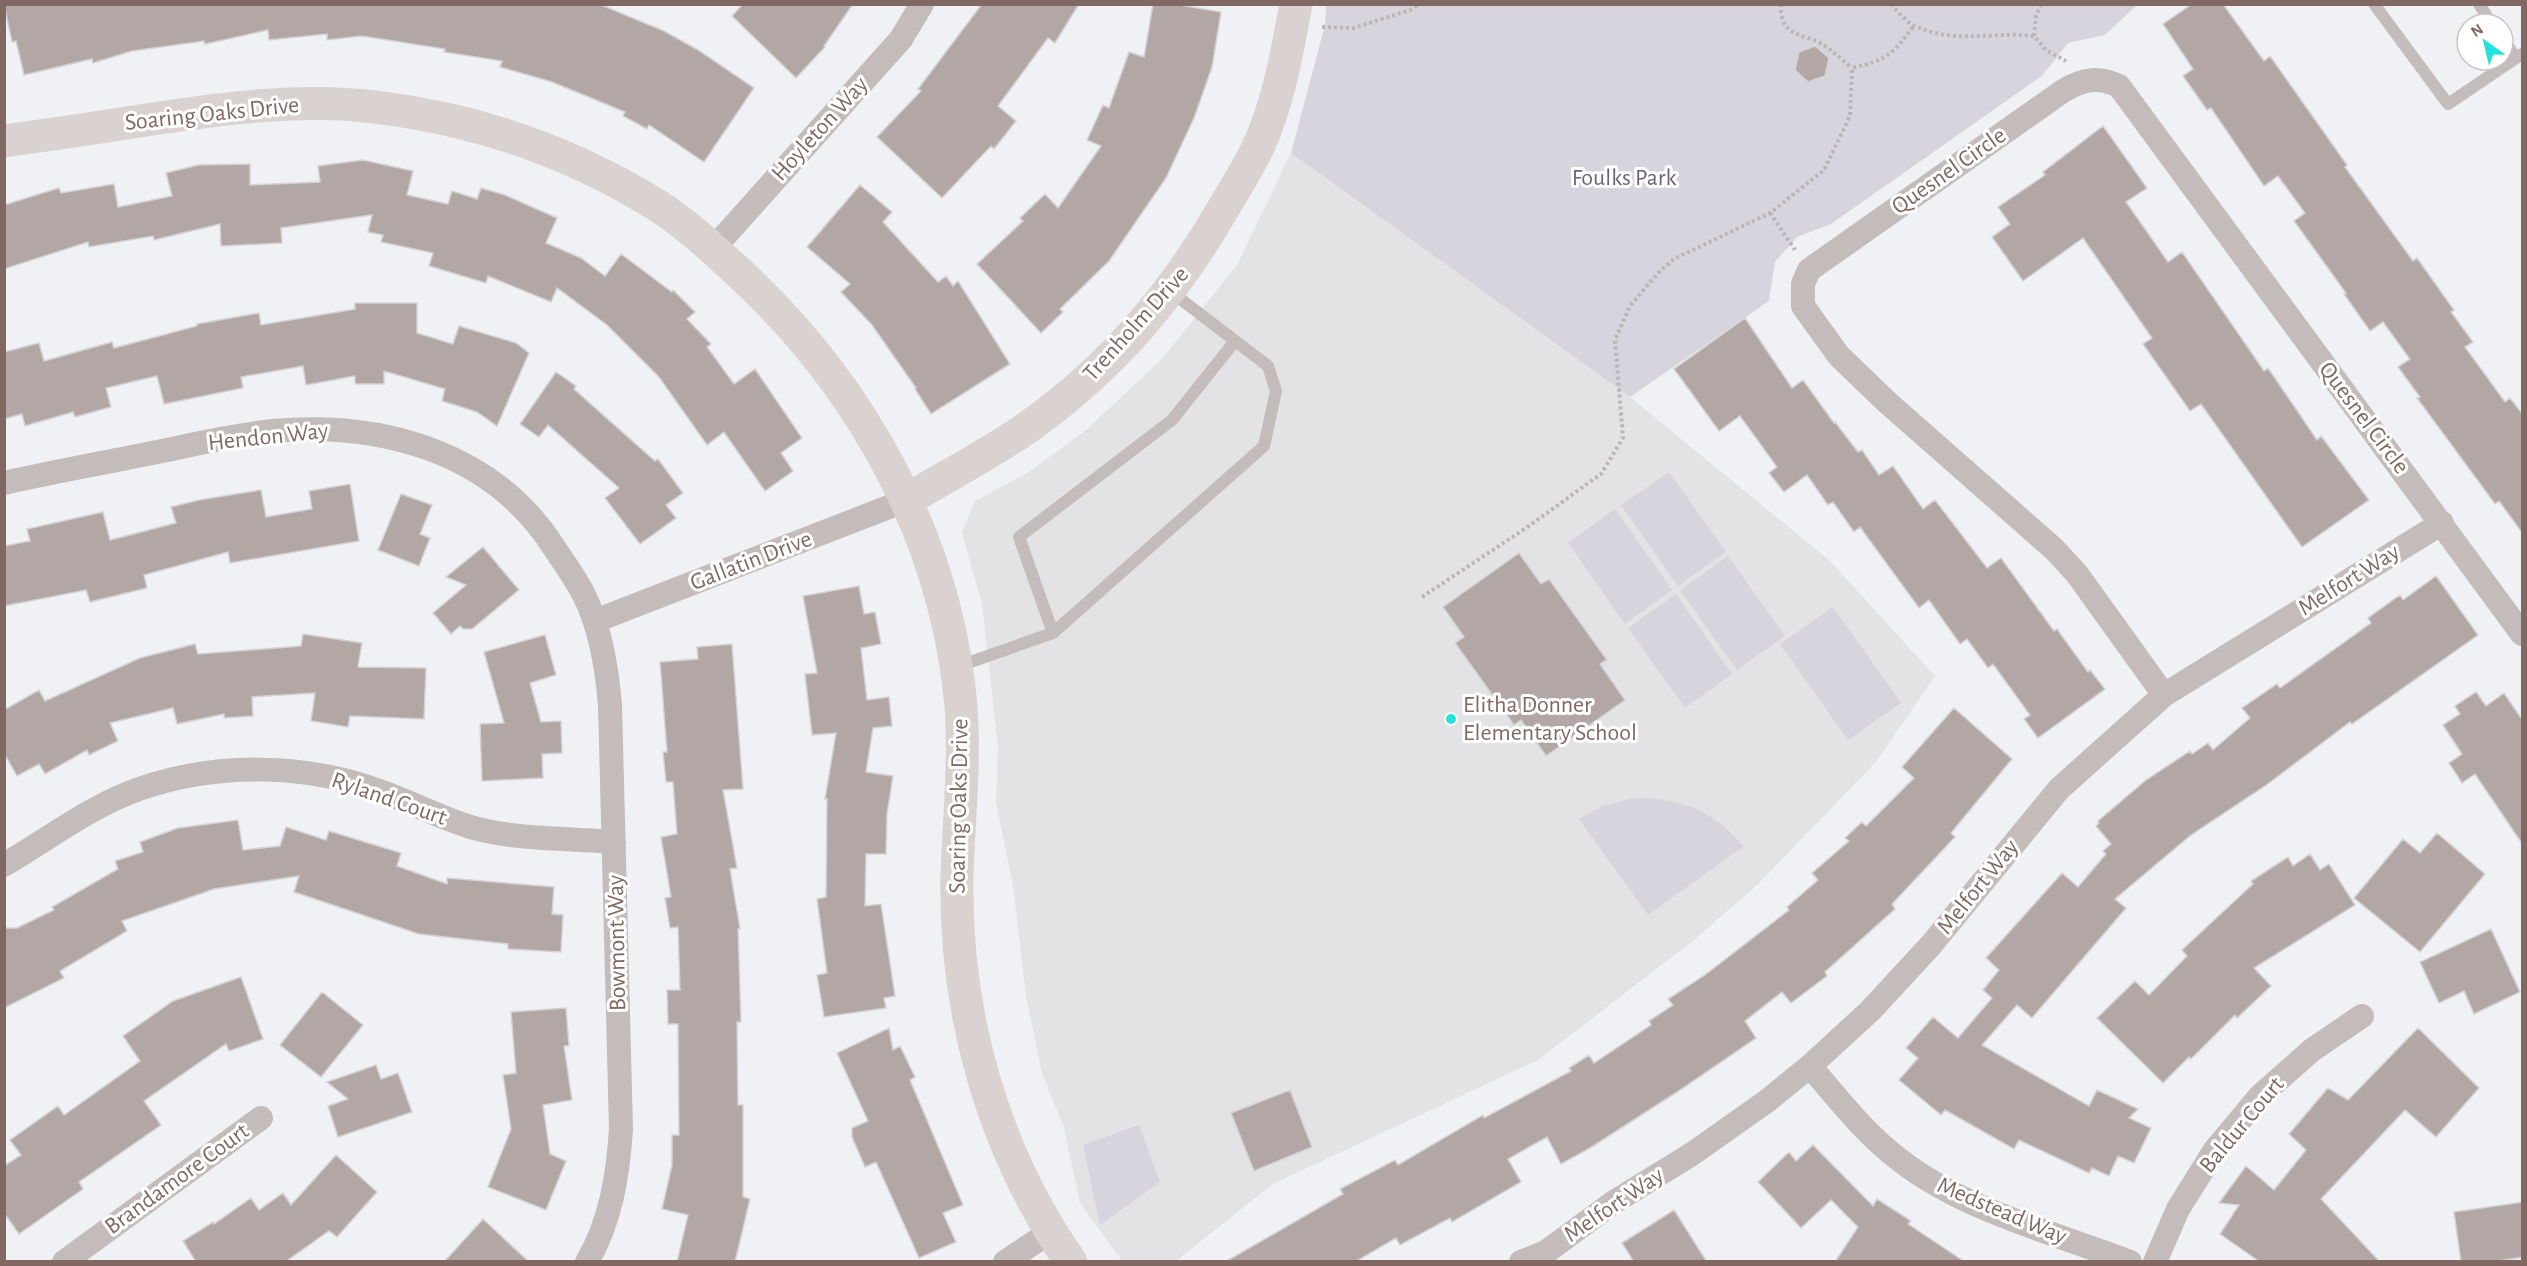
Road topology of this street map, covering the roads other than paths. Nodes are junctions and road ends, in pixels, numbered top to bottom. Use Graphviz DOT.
graph roads {
  1 [pos="922,4"];
  2 [pos="2374,4"];
  3 [pos="1294,15"];
  4 [pos="2519,56"];
  5 [pos="4,141"];
  6 [pos="713,249"];
  7 [pos="1170,291"];
  8 [pos="1235,341"];
  9 [pos="4,483"];
  10 [pos="907,500"];
  11 [pos="2442,523"];
  12 [pos="595,621"];
  13 [pos="1053,633"];
  14 [pos="2523,634"];
  15 [pos="955,667"];
  16 [pos="2164,695"];
  17 [pos="614,842"];
  18 [pos="4,865"];
  19 [pos="2362,1016"];
  20 [pos="1810,1066"];
  21 [pos="261,1118"];
  22 [pos="1063,1253"];
  23 [pos="1550,1257"];
  24 [pos="64,1262"];
  25 [pos="587,1262"];
  26 [pos="1005,1262"];
  27 [pos="1521,1262"];
  28 [pos="2130,1262"];
  29 [pos="2155,1262"];
  1 -- 6 [label="street, Hoyleton Way"];
  2 -- 4 [label="lane"];
  3 -- 7 [label="street, Trenholm Drive"];
  5 -- 6 [label="street, Soaring Oaks Drive"];
  6 -- 10 [label="street, Soaring Oaks Drive"];
  7 -- 8 [label="lane"];
  7 -- 10 [label="street, Trenholm Drive"];
  8 -- 13 [label="lane"];
  8 -- 13 [label="lane"];
  9 -- 12 [label="street, Hendon Way"];
  10 -- 12 [label="street, Gallatin Drive"];
  10 -- 15 [label="street, Soaring Oaks Drive"];
  11 -- 14 [label="street, Quesnel Circle"];
  11 -- 16 [label="street, Melfort Way"];
  11 -- 16 [label="street, Quesnel Circle"];
  12 -- 17 [label="street, Bowmont Way"];
  13 -- 15 [label="lane"];
  15 -- 22 [label="street, Soaring Oaks Drive"];
  16 -- 20 [label="street, Melfort Way"];
  17 -- 18 [label="street, Ryland Court"];
  17 -- 25 [label="street, Bowmont Way"];
  19 -- 29 [label="street, Baldur Court"];
  20 -- 23 [label="street, Melfort Way"];
  20 -- 28 [label="street, Medstead Way"];
  21 -- 24 [label="street, Brandamore Court"];
  22 -- 26 [label="street"];
  23 -- 27 [label="street, Melfort Way"];
}
